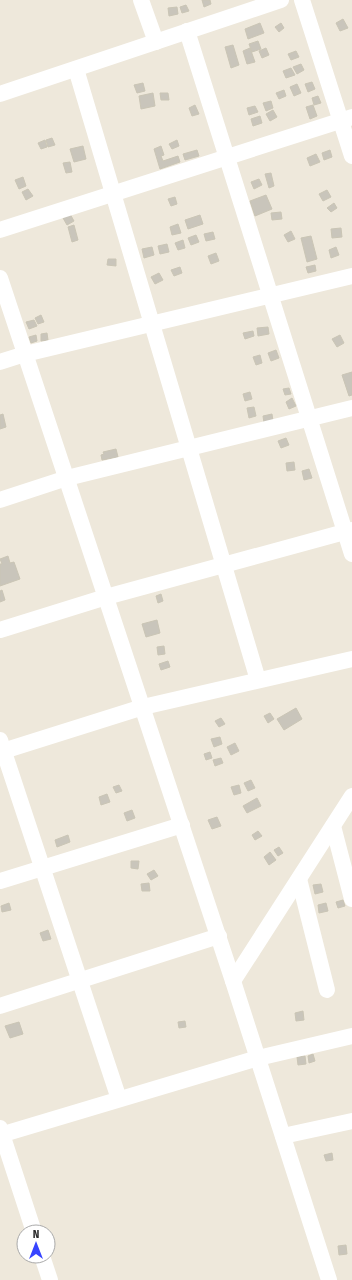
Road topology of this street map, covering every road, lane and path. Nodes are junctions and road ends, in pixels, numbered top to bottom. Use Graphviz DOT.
graph roads {
  1 [pos="140,0"];
  2 [pos="281,0"];
  3 [pos="302,0"];
  4 [pos="257,4"];
  5 [pos="187,31"];
  6 [pos="156,42"];
  7 [pos="76,69"];
  8 [pos="0,94"];
  9 [pos="346,119"];
  10 [pos="352,156"];
  11 [pos="227,157"];
  12 [pos="113,194"];
  13 [pos="0,230"];
  14 [pos="352,276"];
  15 [pos="0,278"];
  16 [pos="270,296"];
  17 [pos="152,324"];
  18 [pos="25,354"];
  19 [pos="0,362"];
  20 [pos="352,408"];
  21 [pos="310,419"];
  22 [pos="188,448"];
  23 [pos="67,478"];
  24 [pos="0,500"];
  25 [pos="348,531"];
  26 [pos="352,554"];
  27 [pos="223,565"];
  28 [pos="106,597"];
  29 [pos="0,630"];
  30 [pos="352,659"];
  31 [pos="258,680"];
  32 [pos="143,707"];
  33 [pos="1,747"];
  34 [pos="352,796"];
  35 [pos="182,825"];
  36 [pos="333,826"];
  37 [pos="43,868"];
  38 [pos="299,879"];
  39 [pos="0,881"];
  40 [pos="352,899"];
  41 [pos="219,936"];
  42 [pos="80,980"];
  43 [pos="234,981"];
  44 [pos="327,990"];
  45 [pos="0,1006"];
  46 [pos="352,1036"];
  47 [pos="258,1058"];
  48 [pos="119,1099"];
  49 [pos="352,1121"];
  50 [pos="1,1133"];
  51 [pos="283,1136"];
  52 [pos="31,1224"];
  53 [pos="45,1264"];
  54 [pos="50,1280"];
  55 [pos="329,1280"];
  1 -- 6 [label="street"];
  2 -- 4 [label="street"];
  3 -- 9 [label="street"];
  4 -- 5 [label="street"];
  5 -- 6 [label="street"];
  5 -- 11 [label="street"];
  6 -- 7 [label="street"];
  7 -- 8 [label="street"];
  7 -- 12 [label="street"];
  9 -- 10 [label="street"];
  9 -- 11 [label="street"];
  11 -- 12 [label="street"];
  11 -- 16 [label="street"];
  12 -- 13 [label="street"];
  12 -- 17 [label="street"];
  14 -- 16 [label="street"];
  15 -- 18 [label="street"];
  16 -- 17 [label="street"];
  16 -- 21 [label="street"];
  17 -- 18 [label="street"];
  17 -- 22 [label="street"];
  18 -- 19 [label="street"];
  18 -- 23 [label="street"];
  20 -- 21 [label="street"];
  21 -- 22 [label="street"];
  21 -- 25 [label="street"];
  22 -- 23 [label="street"];
  22 -- 27 [label="street"];
  23 -- 24 [label="street"];
  23 -- 28 [label="street"];
  25 -- 26 [label="street"];
  25 -- 27 [label="street"];
  27 -- 28 [label="street"];
  27 -- 31 [label="street"];
  28 -- 29 [label="street"];
  28 -- 32 [label="street"];
  30 -- 31 [label="street"];
  31 -- 32 [label="street"];
  32 -- 33 [label="street"];
  32 -- 35 [label="street"];
  33 -- 37 [label="street"];
  34 -- 36 [label="street"];
  35 -- 37 [label="street"];
  35 -- 41 [label="street"];
  36 -- 38 [label="street"];
  36 -- 40 [label="street"];
  37 -- 39 [label="street"];
  37 -- 42 [label="street"];
  38 -- 43 [label="street"];
  38 -- 44 [label="street"];
  41 -- 42 [label="street"];
  41 -- 43 [label="street"];
  42 -- 45 [label="street"];
  42 -- 48 [label="street"];
  43 -- 47 [label="street"];
  46 -- 47 [label="street"];
  47 -- 48 [label="street"];
  47 -- 51 [label="street"];
  48 -- 50 [label="street"];
  49 -- 51 [label="street"];
  50 -- 52 [label="street"];
  51 -- 55 [label="street"];
  53 -- 54 [label="street"];
}
